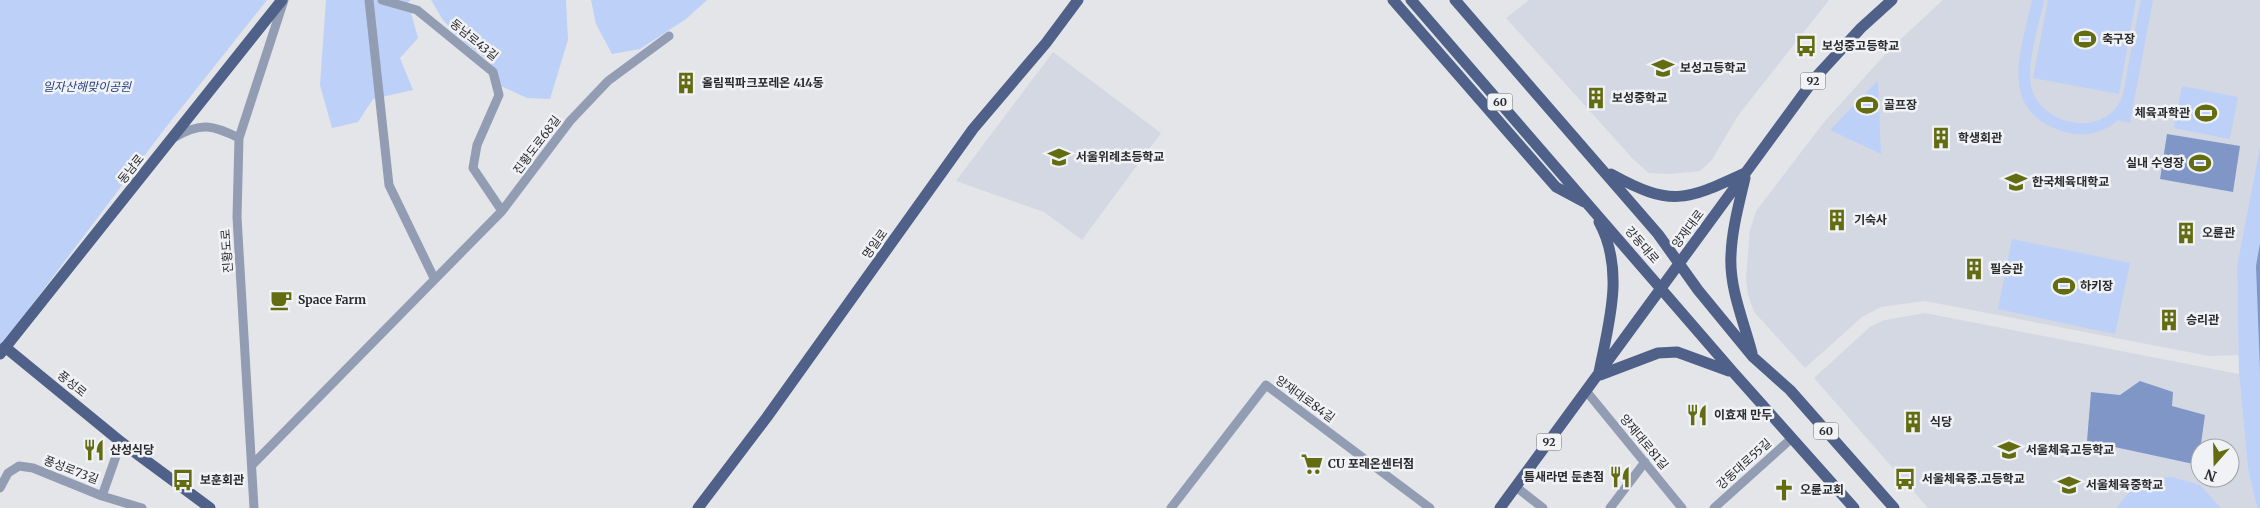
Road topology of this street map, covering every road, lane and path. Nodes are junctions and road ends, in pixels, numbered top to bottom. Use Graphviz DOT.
graph roads {
  1 [pos="283,0"];
  2 [pos="369,0"];
  3 [pos="382,0"];
  4 [pos="1078,0"];
  5 [pos="1393,0"];
  6 [pos="1411,0"];
  7 [pos="1455,0"];
  8 [pos="1892,0"];
  9 [pos="669,36"];
  10 [pos="175,138"];
  11 [pos="239,138"];
  12 [pos="1604,171"];
  13 [pos="1747,172"];
  14 [pos="1589,205"];
  15 [pos="502,211"];
  16 [pos="1680,263"];
  17 [pos="434,278"];
  18 [pos="1662,289"];
  19 [pos="3,350"];
  20 [pos="1754,357"];
  21 [pos="1732,372"];
  22 [pos="1598,376"];
  23 [pos="1586,392"];
  24 [pos="1792,438"];
  25 [pos="121,442"];
  26 [pos="1645,462"];
  27 [pos="253,464"];
  28 [pos="1516,487"];
  29 [pos="0,488"];
  30 [pos="102,496"];
  31 [pos="253,507"];
  32 [pos="142,508"];
  33 [pos="210,508"];
  34 [pos="698,508"];
  35 [pos="1172,508"];
  36 [pos="1430,508"];
  37 [pos="1500,508"];
  38 [pos="1544,508"];
  39 [pos="1610,508"];
  40 [pos="1682,508"];
  41 [pos="1714,508"];
  42 [pos="1854,508"];
  43 [pos="1894,508"];
  1 -- 10 [label="main road, 동남로"];
  1 -- 11 [label="street, 진황도로"];
  2 -- 17 [label="street"];
  3 -- 15 [label="street, 동남로43길"];
  4 -- 34 [label="main road, 명일로"];
  5 -- 14 [label="main road"];
  6 -- 14 [label="main road, 강동대로 / 60"];
  7 -- 12 [label="main road, 강동대로 / 60"];
  8 -- 13 [label="main road, 양재대로 / 92"];
  9 -- 15 [label="street, 진황도로68길"];
  10 -- 11 [label="street"];
  10 -- 19 [label="main road, 동남로"];
  11 -- 27 [label="street, 진황도로"];
  12 -- 13 [label="main road"];
  12 -- 16 [label="main road, 강동대로 / 60"];
  13 -- 16 [label="main road, 양재대로 / 92"];
  13 -- 20 [label="main road"];
  14 -- 18 [label="main road, 강동대로 / 60"];
  14 -- 22 [label="main road"];
  15 -- 17 [label="street, 진황도로68길"];
  16 -- 18 [label="main road, 양재대로 / 92"];
  16 -- 20 [label="main road, 강동대로 / 60"];
  17 -- 27 [label="street, 진황도로68길"];
  18 -- 21 [label="main road, 강동대로 / 60"];
  18 -- 22 [label="main road, 양재대로 / 92"];
  19 -- 25 [label="main road, 풍성로"];
  20 -- 43 [label="main road, 강동대로 / 60"];
  21 -- 22 [label="main road"];
  21 -- 24 [label="main road, 강동대로 / 60"];
  22 -- 23 [label="main road, 양재대로 / 92"];
  23 -- 26 [label="street, 양재대로81길"];
  23 -- 28 [label="main road, 양재대로 / 92"];
  24 -- 41 [label="street, 강동대로55길"];
  24 -- 42 [label="main road, 강동대로 / 60"];
  25 -- 30 [label="street"];
  25 -- 33 [label="main road, 풍성로"];
  26 -- 39 [label="street"];
  26 -- 40 [label="street, 양재대로81길"];
  27 -- 31 [label="street, 진황도로"];
  28 -- 37 [label="main road, 양재대로 / 92"];
  28 -- 38 [label="street"];
  29 -- 30 [label="street, 풍성로73길"];
  30 -- 32 [label="street, 풍성로73길"];
  35 -- 36 [label="street, 양재대로84길"];
}
